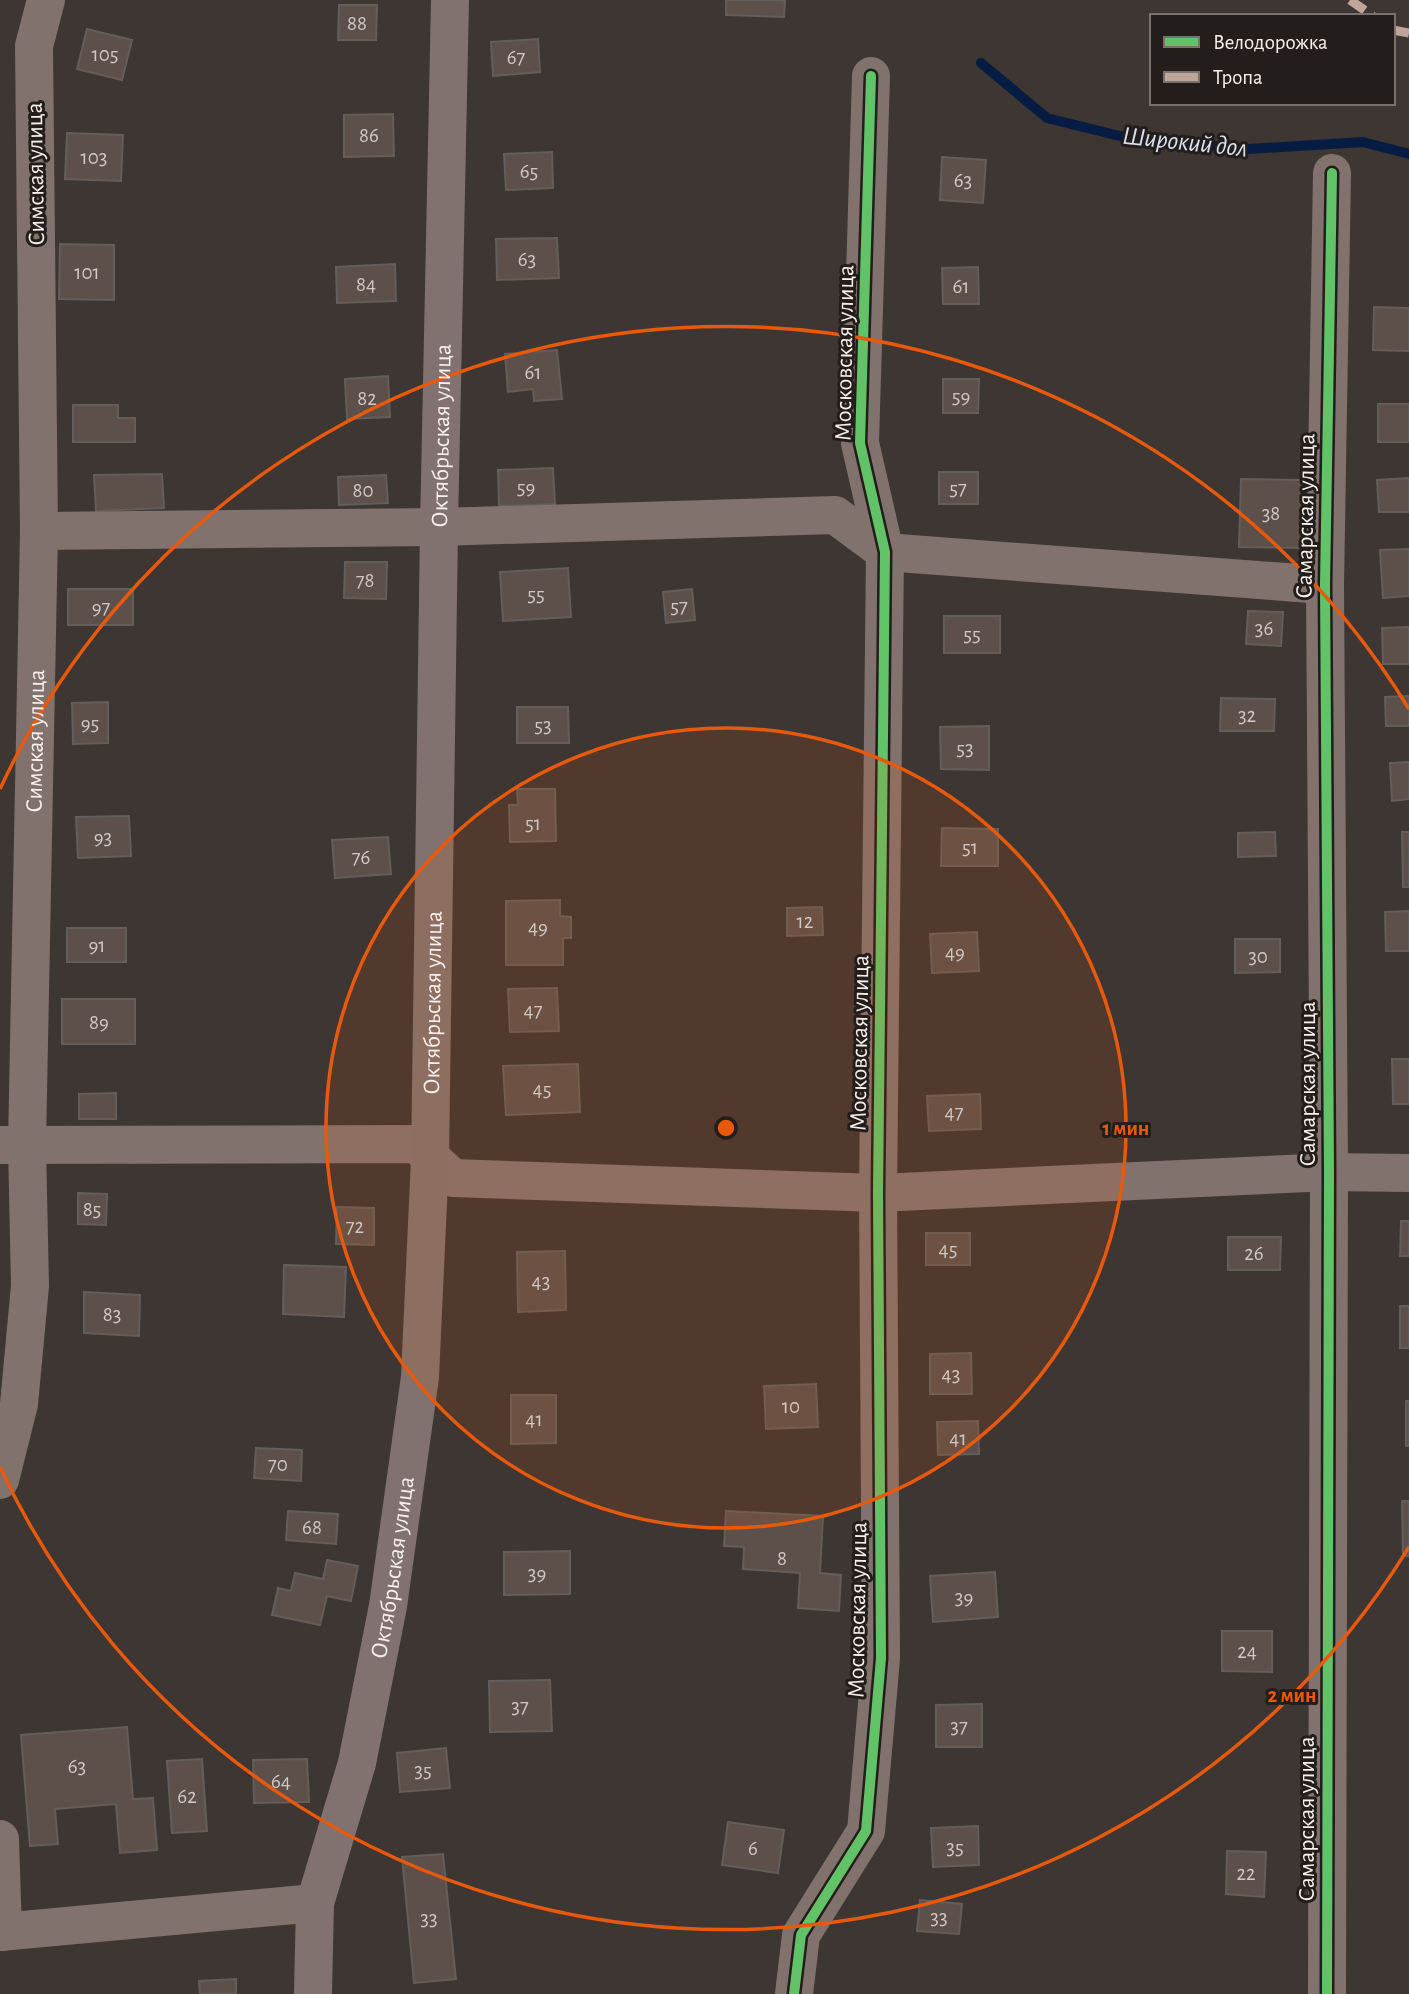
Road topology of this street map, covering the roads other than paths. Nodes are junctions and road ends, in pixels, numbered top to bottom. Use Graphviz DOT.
graph roads {
  1 [pos="46,0"];
  2 [pos="450,0"];
  3 [pos="871,76"];
  4 [pos="1332,173"];
  5 [pos="439,527"];
  6 [pos="39,531"];
  7 [pos="886,552"];
  8 [pos="1325,585"];
  9 [pos="13,1145"];
  10 [pos="430,1159"];
  11 [pos="1329,1172"];
  12 [pos="1409,1173"];
  13 [pos="878,1193"];
  14 [pos="0,1480"];
  15 [pos="0,1839"];
  16 [pos="315,1903"];
  17 [pos="2,1932"];
  18 [pos="313,1994"];
  19 [pos="794,1994"];
  20 [pos="1327,1994"];
  1 -- 6 [label="street, Симская улица"];
  2 -- 5 [label="main road, Октябрьская улица"];
  3 -- 7 [label="street, Московская улица"];
  4 -- 8 [label="street, Самарская улица"];
  5 -- 6 [label="street"];
  5 -- 7 [label="street"];
  5 -- 10 [label="main road, Октябрьская улица"];
  6 -- 9 [label="street, Симская улица"];
  7 -- 8 [label="street"];
  7 -- 13 [label="street, Московская улица"];
  8 -- 11 [label="street, Самарская улица"];
  9 -- 10 [label="street"];
  9 -- 14 [label="street, Симская улица"];
  10 -- 13 [label="street"];
  10 -- 16 [label="main road, Октябрьская улица"];
  11 -- 12 [label="street"];
  11 -- 13 [label="street"];
  11 -- 20 [label="street, Самарская улица"];
  13 -- 19 [label="street, Московская улица"];
  15 -- 17 [label="street"];
  16 -- 17 [label="street"];
  16 -- 18 [label="main road, Октябрьская улица"];
}
